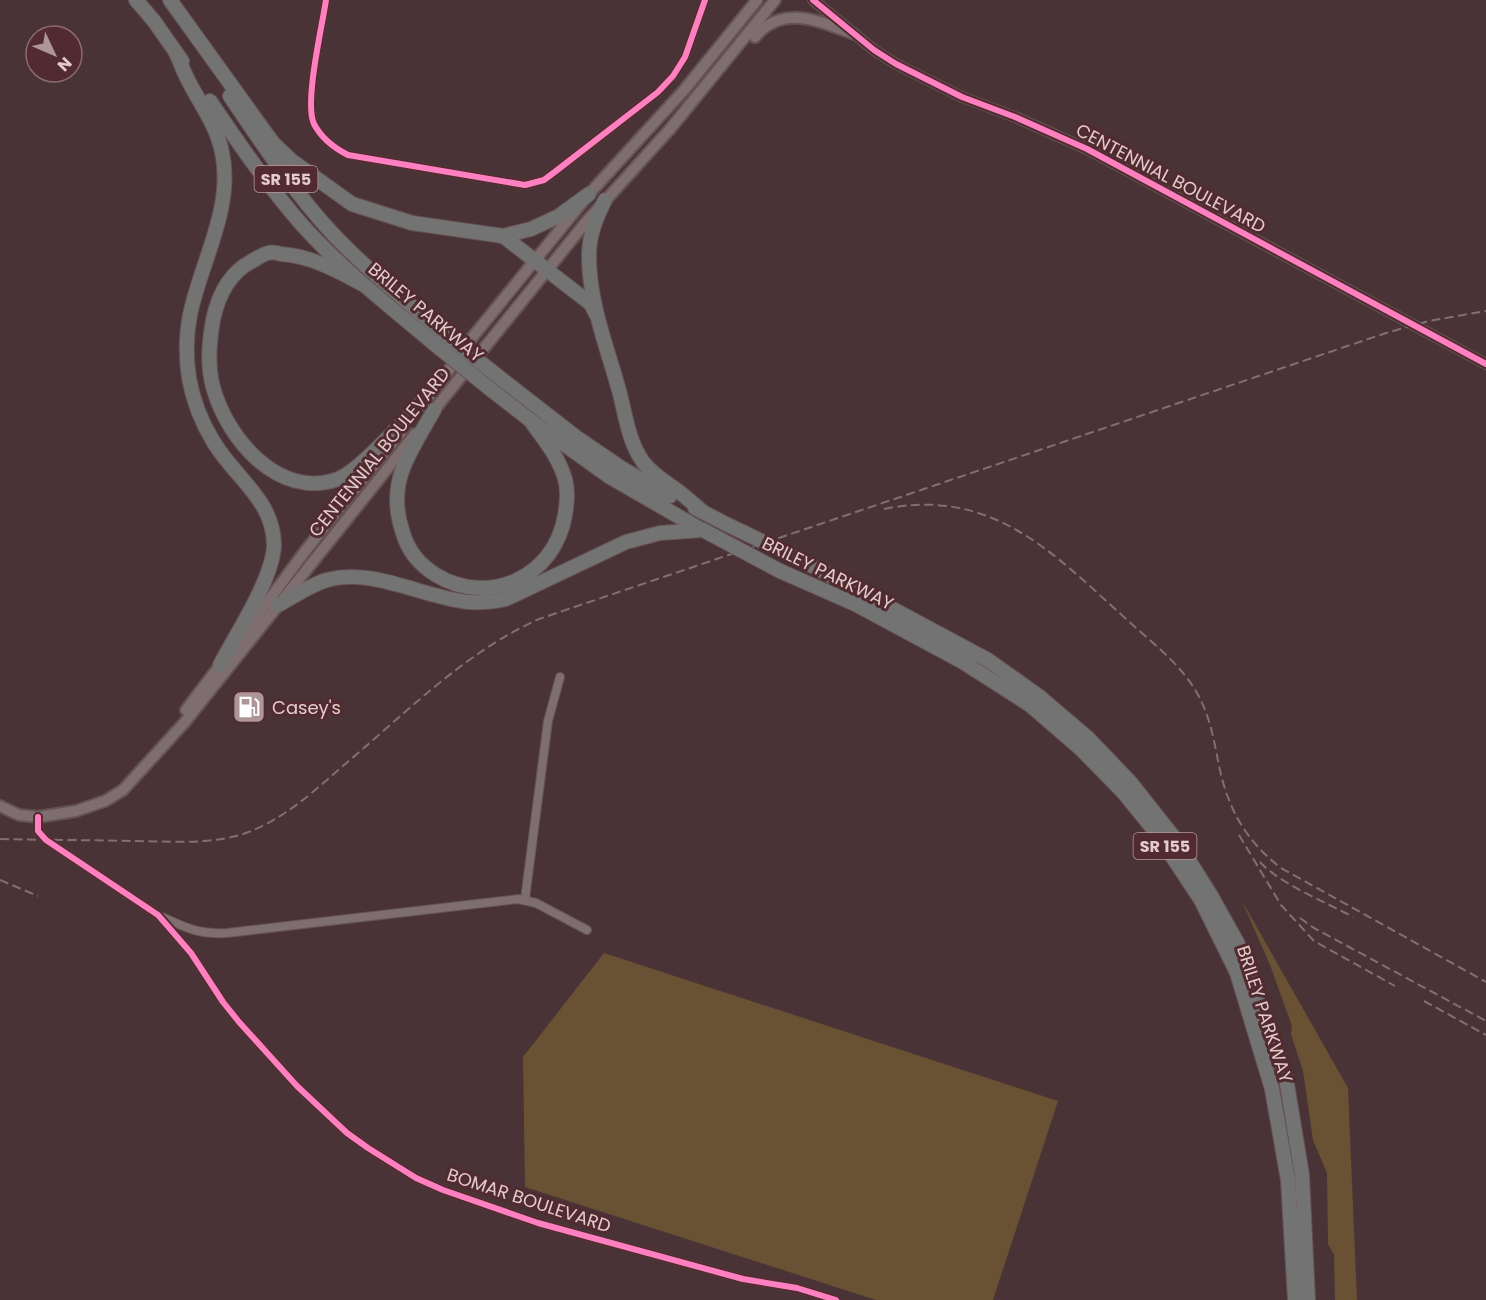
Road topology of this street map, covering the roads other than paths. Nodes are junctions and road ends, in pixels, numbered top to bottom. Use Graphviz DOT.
graph roads {
  1 [pos="136,0"];
  2 [pos="160,0"];
  3 [pos="170,0"];
  4 [pos="326,0"];
  5 [pos="705,0"];
  6 [pos="757,0"];
  7 [pos="776,0"];
  8 [pos="813,0"];
  9 [pos="854,34"];
  10 [pos="176,53"];
  11 [pos="670,129"];
  12 [pos="589,195"];
  13 [pos="605,200"];
  14 [pos="503,236"];
  15 [pos="536,261"];
  16 [pos="547,270"];
  17 [pos="362,284"];
  18 [pos="598,318"];
  19 [pos="1486,364"];
  20 [pos="442,379"];
  21 [pos="434,410"];
  22 [pos="530,420"];
  23 [pos="703,512"];
  24 [pos="703,531"];
  25 [pos="278,605"];
  26 [pos="220,665"];
  27 [pos="560,677"];
  28 [pos="173,734"];
  29 [pos="0,806"];
  30 [pos="38,817"];
  31 [pos="525,899"];
  32 [pos="158,915"];
  33 [pos="587,930"];
  34 [pos="836,1300"];
  35 [pos="1295,1300"];
  36 [pos="1308,1300"];
  1 -- 10 [label="highway, BRILEY PARKWAY / SR 155"];
  2 -- 23 [label="highway, BRILEY PARKWAY / SR 155, bridge"];
  3 -- 14 [label="highway"];
  4 -- 5 [label="street"];
  6 -- 12 [label="main road, CENTENNIAL BOULEVARD"];
  7 -- 11 [label="main road, CENTENNIAL BOULEVARD"];
  8 -- 9 [label="street, CENTENNIAL BOULEVARD"];
  9 -- 11 [label="main road"];
  9 -- 19 [label="street, CENTENNIAL BOULEVARD"];
  10 -- 17 [label="highway, BRILEY PARKWAY / SR 155"];
  10 -- 26 [label="highway"];
  11 -- 13 [label="main road, CENTENNIAL BOULEVARD"];
  12 -- 14 [label="highway"];
  12 -- 15 [label="main road, CENTENNIAL BOULEVARD"];
  13 -- 16 [label="main road, CENTENNIAL BOULEVARD"];
  13 -- 18 [label="highway"];
  14 -- 15 [label="highway"];
  15 -- 16 [label="highway"];
  15 -- 20 [label="main road, CENTENNIAL BOULEVARD"];
  16 -- 18 [label="highway"];
  16 -- 21 [label="main road, CENTENNIAL BOULEVARD"];
  17 -- 20 [label="highway"];
  17 -- 22 [label="highway, BRILEY PARKWAY / SR 155, bridge"];
  18 -- 23 [label="highway"];
  20 -- 26 [label="main road, CENTENNIAL BOULEVARD"];
  21 -- 22 [label="highway"];
  21 -- 25 [label="main road, CENTENNIAL BOULEVARD"];
  22 -- 24 [label="highway, BRILEY PARKWAY / SR 155"];
  23 -- 36 [label="highway, BRILEY PARKWAY / SR 155, bridge"];
  24 -- 25 [label="highway"];
  24 -- 35 [label="highway, BRILEY PARKWAY / SR 155, bridge"];
  25 -- 28 [label="main road, CENTENNIAL BOULEVARD"];
  26 -- 28 [label="main road, CENTENNIAL BOULEVARD"];
  27 -- 31 [label="street"];
  28 -- 30 [label="main road, CENTENNIAL BOULEVARD"];
  29 -- 30 [label="main road, CENTENNIAL BOULEVARD"];
  30 -- 32 [label="street, BOMAR BOULEVARD"];
  31 -- 32 [label="street"];
  31 -- 33 [label="street"];
  32 -- 34 [label="street, BOMAR BOULEVARD"];
}
